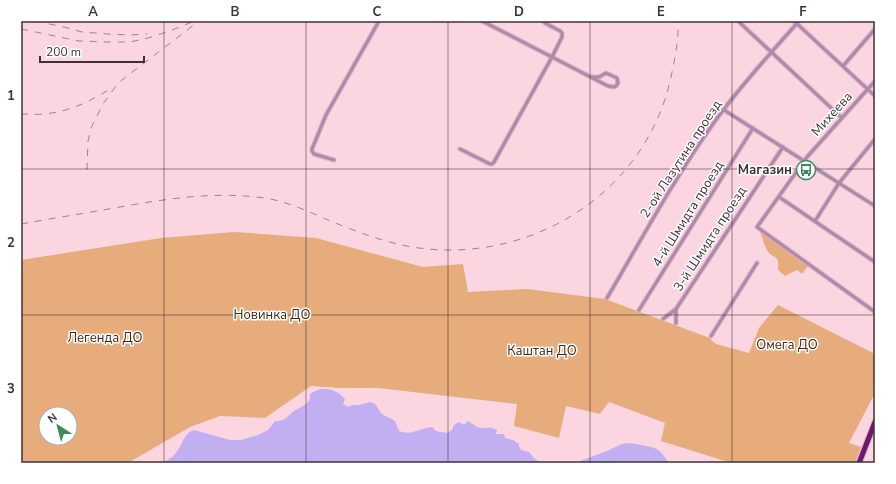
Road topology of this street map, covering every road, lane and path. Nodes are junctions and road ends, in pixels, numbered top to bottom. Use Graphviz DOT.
graph roads {
  1 [pos="379,21"];
  2 [pos="482,21"];
  3 [pos="543,21"];
  4 [pos="738,21"];
  5 [pos="797,22"];
  6 [pos="875,29"];
  7 [pos="772,52"];
  8 [pos="552,57"];
  9 [pos="843,66"];
  10 [pos="591,77"];
  11 [pos="875,81"];
  12 [pos="868,89"];
  13 [pos="875,96"];
  14 [pos="724,110"];
  15 [pos="842,118"];
  16 [pos="753,128"];
  17 [pos="875,139"];
  18 [pos="783,147"];
  19 [pos="460,149"];
  20 [pos="334,160"];
  21 [pos="804,160"];
  22 [pos="839,183"];
  23 [pos="779,197"];
  24 [pos="875,206"];
  25 [pos="815,221"];
  26 [pos="875,262"];
  27 [pos="757,263"];
  28 [pos="607,298"];
  29 [pos="676,309"];
  30 [pos="639,310"];
  31 [pos="875,312"];
  32 [pos="663,319"];
  33 [pos="676,323"];
  34 [pos="712,336"];
  35 [pos="875,422"];
  36 [pos="859,463"];
  1 -- 20 [label="street"];
  2 -- 8 [label="street"];
  3 -- 8 [label="street"];
  4 -- 7 [label="street"];
  5 -- 7 [label="street, 2-ой Лазутина проезд"];
  5 -- 9 [label="street"];
  6 -- 9 [label="street"];
  7 -- 14 [label="street, 2-ой Лазутина проезд"];
  7 -- 15 [label="street"];
  8 -- 10 [label="street"];
  8 -- 19 [label="street"];
  9 -- 12 [label="street"];
  10 -- 10 [label="street"];
  11 -- 12 [label="street, Михеева"];
  12 -- 13 [label="street"];
  12 -- 15 [label="street, Михеева"];
  14 -- 16 [label="street"];
  14 -- 28 [label="street, 2-ой Лазутина проезд"];
  15 -- 21 [label="street, Михеева"];
  16 -- 18 [label="street"];
  16 -- 30 [label="street, 4-й Шмидта проезд"];
  17 -- 22 [label="street"];
  18 -- 21 [label="street"];
  18 -- 29 [label="street, 3-й Шмидта проезд"];
  21 -- 22 [label="street"];
  21 -- 23 [label="street, Михеева"];
  22 -- 24 [label="street"];
  22 -- 25 [label="street"];
  23 -- 25 [label="street"];
  23 -- 31 [label="street, Михеева"];
  25 -- 26 [label="street"];
  27 -- 34 [label="street"];
  29 -- 32 [label="street, 3-й Шмидта проезд"];
  29 -- 33 [label="street"];
  35 -- 36 [label="highway"];
}
